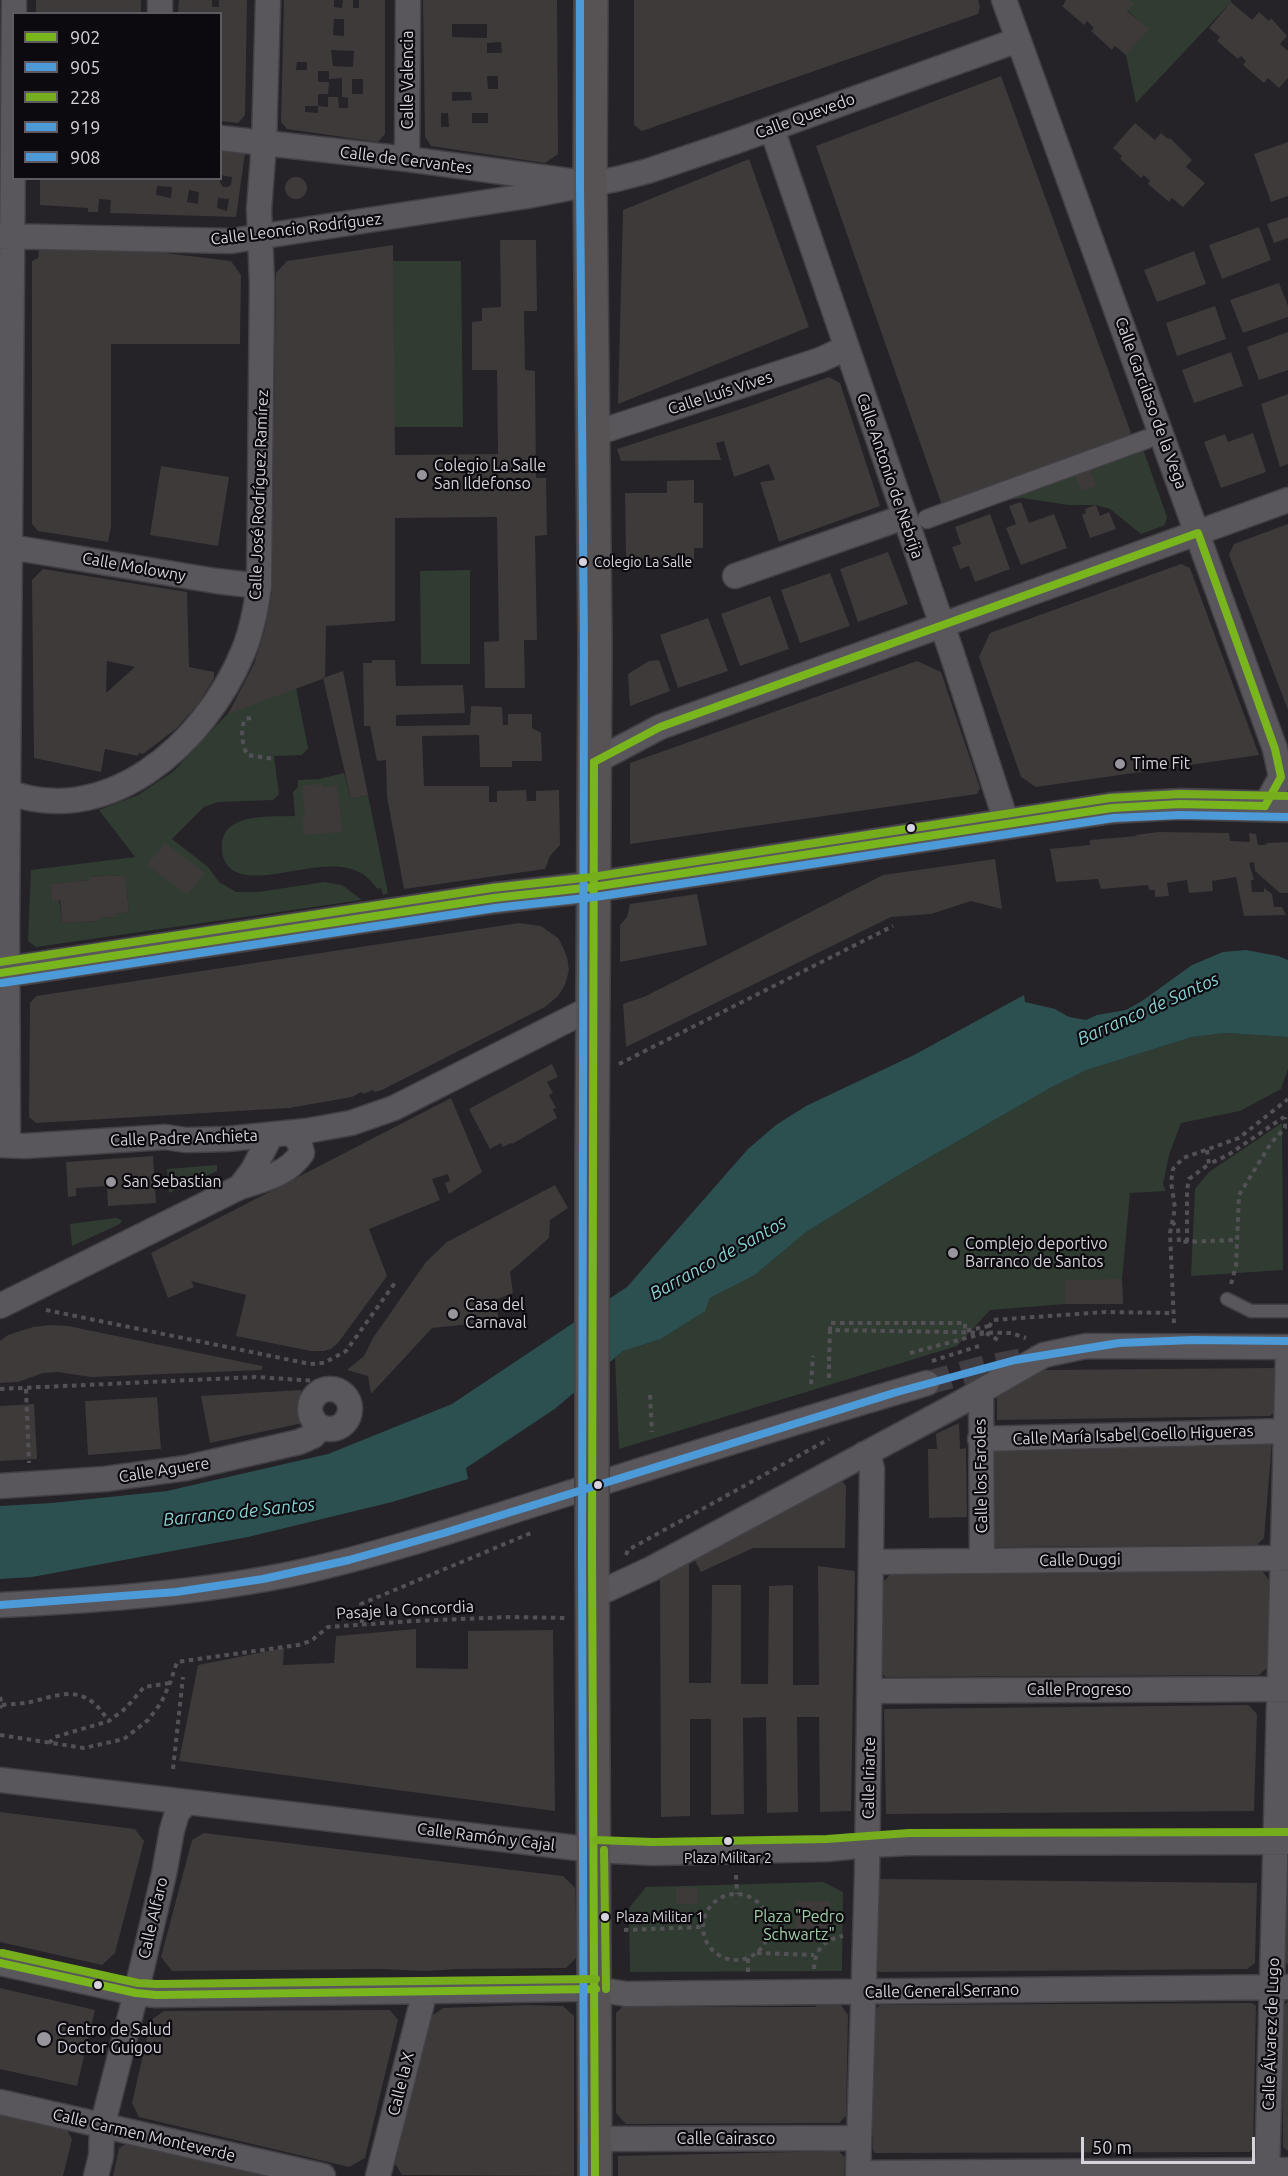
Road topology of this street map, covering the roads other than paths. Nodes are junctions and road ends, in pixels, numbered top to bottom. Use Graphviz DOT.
graph roads {
  1 [pos="268,0"];
  2 [pos="408,0"];
  3 [pos="591,0"];
  4 [pos="1004,0"];
  5 [pos="1018,40"];
  6 [pos="772,129"];
  7 [pos="12,130"];
  8 [pos="222,138"];
  9 [pos="264,144"];
  10 [pos="407,159"];
  11 [pos="590,184"];
  12 [pos="6,236"];
  13 [pos="259,237"];
  14 [pos="846,348"];
  15 [pos="593,434"];
  16 [pos="1147,439"];
  17 [pos="1288,500"];
  18 [pos="916,518"];
  19 [pos="1198,533"];
  20 [pos="10,547"];
  21 [pos="735,576"];
  22 [pos="259,586"];
  23 [pos="943,626"];
  24 [pos="594,762"];
  25 [pos="1284,774"];
  26 [pos="5,791"];
  27 [pos="1276,806"];
  28 [pos="1007,824"];
  29 [pos="593,887"];
  30 [pos="4,973"];
  31 [pos="593,1007"];
  32 [pos="280,1134"];
  33 [pos="4,1145"];
  34 [pos="240,1187"];
  35 [pos="1227,1299"];
  36 [pos="0,1306"];
  37 [pos="1288,1311"];
  38 [pos="1288,1349"];
  39 [pos="926,1373"];
  40 [pos="981,1390"];
  41 [pos="321,1427"];
  42 [pos="1286,1431"];
  43 [pos="980,1439"];
  44 [pos="864,1454"];
  45 [pos="0,1486"];
  46 [pos="1285,1558"];
  47 [pos="982,1561"];
  48 [pos="872,1562"];
  49 [pos="593,1596"];
  50 [pos="0,1605"];
  51 [pos="1284,1689"];
  52 [pos="870,1691"];
  53 [pos="0,1780"];
  54 [pos="186,1803"];
  55 [pos="1282,1843"];
  56 [pos="868,1845"];
  57 [pos="594,1850"];
  58 [pos="0,1963"];
  59 [pos="1281,1987"];
  60 [pos="596,1989"];
  61 [pos="425,1991"];
  62 [pos="865,1992"];
  63 [pos="136,1993"];
  64 [pos="0,2102"];
  65 [pos="102,2127"];
  66 [pos="858,2138"];
  67 [pos="595,2139"];
  68 [pos="1274,2172"];
  69 [pos="858,2175"];
  70 [pos="96,2176"];
  71 [pos="322,2176"];
  72 [pos="378,2176"];
  73 [pos="595,2176"];
  1 -- 9 [label="street, Calle José Rodríguez Ramírez"];
  2 -- 10 [label="street, Calle Valencia"];
  3 -- 11 [label="main road"];
  4 -- 5 [label="street, Calle Garcilaso de la Vega"];
  5 -- 6 [label="street, Calle Quevedo"];
  5 -- 19 [label="street, Calle Garcilaso de la Vega"];
  6 -- 11 [label="street, Calle Quevedo"];
  6 -- 14 [label="street, Calle Antonio de Nebrija"];
  7 -- 12 [label="street"];
  8 -- 9 [label="street, Calle de Cervantes"];
  9 -- 10 [label="street, Calle de Cervantes"];
  9 -- 13 [label="street, Calle José Rodríguez Ramírez"];
  10 -- 11 [label="street, Calle de Cervantes"];
  11 -- 13 [label="street, Calle Leoncio Rodríguez"];
  11 -- 15 [label="main road"];
  12 -- 13 [label="street, Calle Leoncio Rodríguez"];
  12 -- 20 [label="street"];
  13 -- 22 [label="street, Calle José Rodríguez Ramírez"];
  14 -- 15 [label="street, Calle Luís Vives"];
  14 -- 18 [label="street, Calle Antonio de Nebrija"];
  15 -- 24 [label="main road"];
  16 -- 18 [label="street"];
  17 -- 19 [label="street"];
  18 -- 21 [label="street"];
  18 -- 23 [label="street, Calle Antonio de Nebrija"];
  19 -- 23 [label="street"];
  19 -- 25 [label="street, Calle Garcilaso de la Vega"];
  20 -- 22 [label="street, Calle Molowny"];
  20 -- 26 [label="street"];
  22 -- 26 [label="street, Calle José Rodríguez Ramírez"];
  23 -- 24 [label="street"];
  23 -- 28 [label="street, Calle Antonio de Nebrija"];
  24 -- 29 [label="main road"];
  25 -- 27 [label="street, Calle Garcilaso de la Vega"];
  26 -- 30 [label="street"];
  27 -- 28 [label="street"];
  28 -- 29 [label="street"];
  29 -- 30 [label="street"];
  29 -- 31 [label="main road"];
  30 -- 33 [label="street"];
  31 -- 32 [label="street, Calle Padre Anchieta"];
  31 -- 49 [label="main road, bridge"];
  32 -- 33 [label="street, Calle Padre Anchieta"];
  32 -- 34 [label="street"];
  32 -- 34 [label="street"];
  34 -- 36 [label="street"];
  35 -- 37 [label="lane"];
  38 -- 40 [label="street"];
  38 -- 42 [label="street, Calle Álvarez de Lugo"];
  39 -- 50 [label="street"];
  40 -- 43 [label="street, Calle los Faroles"];
  40 -- 44 [label="street"];
  41 -- 45 [label="street, Calle Aguere"];
  42 -- 43 [label="street, Calle María Isabel Coello Higueras"];
  42 -- 46 [label="street, Calle Álvarez de Lugo"];
  43 -- 47 [label="street, Calle los Faroles"];
  44 -- 48 [label="street, Calle Iriarte"];
  44 -- 49 [label="street"];
  46 -- 47 [label="street, Calle Duggi"];
  46 -- 51 [label="street, Calle Álvarez de Lugo"];
  47 -- 48 [label="street, Calle Duggi"];
  48 -- 52 [label="street, Calle Iriarte"];
  49 -- 57 [label="main road"];
  51 -- 52 [label="street, Calle Progreso"];
  51 -- 55 [label="street, Calle Álvarez de Lugo"];
  52 -- 56 [label="street, Calle Iriarte"];
  53 -- 54 [label="street, Calle Ramón y Cajal"];
  54 -- 57 [label="street, Calle Ramón y Cajal"];
  54 -- 63 [label="street, Calle Alfaro"];
  55 -- 56 [label="street, Calle Ramón y Cajal"];
  55 -- 59 [label="street, Calle Álvarez de Lugo"];
  56 -- 57 [label="street, Calle Ramón y Cajal"];
  56 -- 62 [label="street, Calle Iriarte"];
  57 -- 60 [label="main road"];
  58 -- 63 [label="street, Calle General Serrano"];
  59 -- 62 [label="street, Calle General Serrano"];
  59 -- 68 [label="street, Calle Álvarez de Lugo"];
  60 -- 61 [label="street, Calle General Serrano"];
  60 -- 62 [label="street, Calle General Serrano"];
  60 -- 67 [label="main road"];
  61 -- 63 [label="street, Calle General Serrano"];
  61 -- 72 [label="street, Calle la X"];
  62 -- 66 [label="street, Calle Iriarte"];
  63 -- 65 [label="street, Calle Alfaro"];
  64 -- 65 [label="street, Calle Carmen Monteverde"];
  65 -- 70 [label="street, Calle Alfaro"];
  65 -- 71 [label="street, Calle Carmen Monteverde"];
  66 -- 67 [label="street, Calle Cairasco"];
  66 -- 69 [label="street, Calle Iriarte"];
  67 -- 73 [label="main road"];
  68 -- 69 [label="street"];
}
